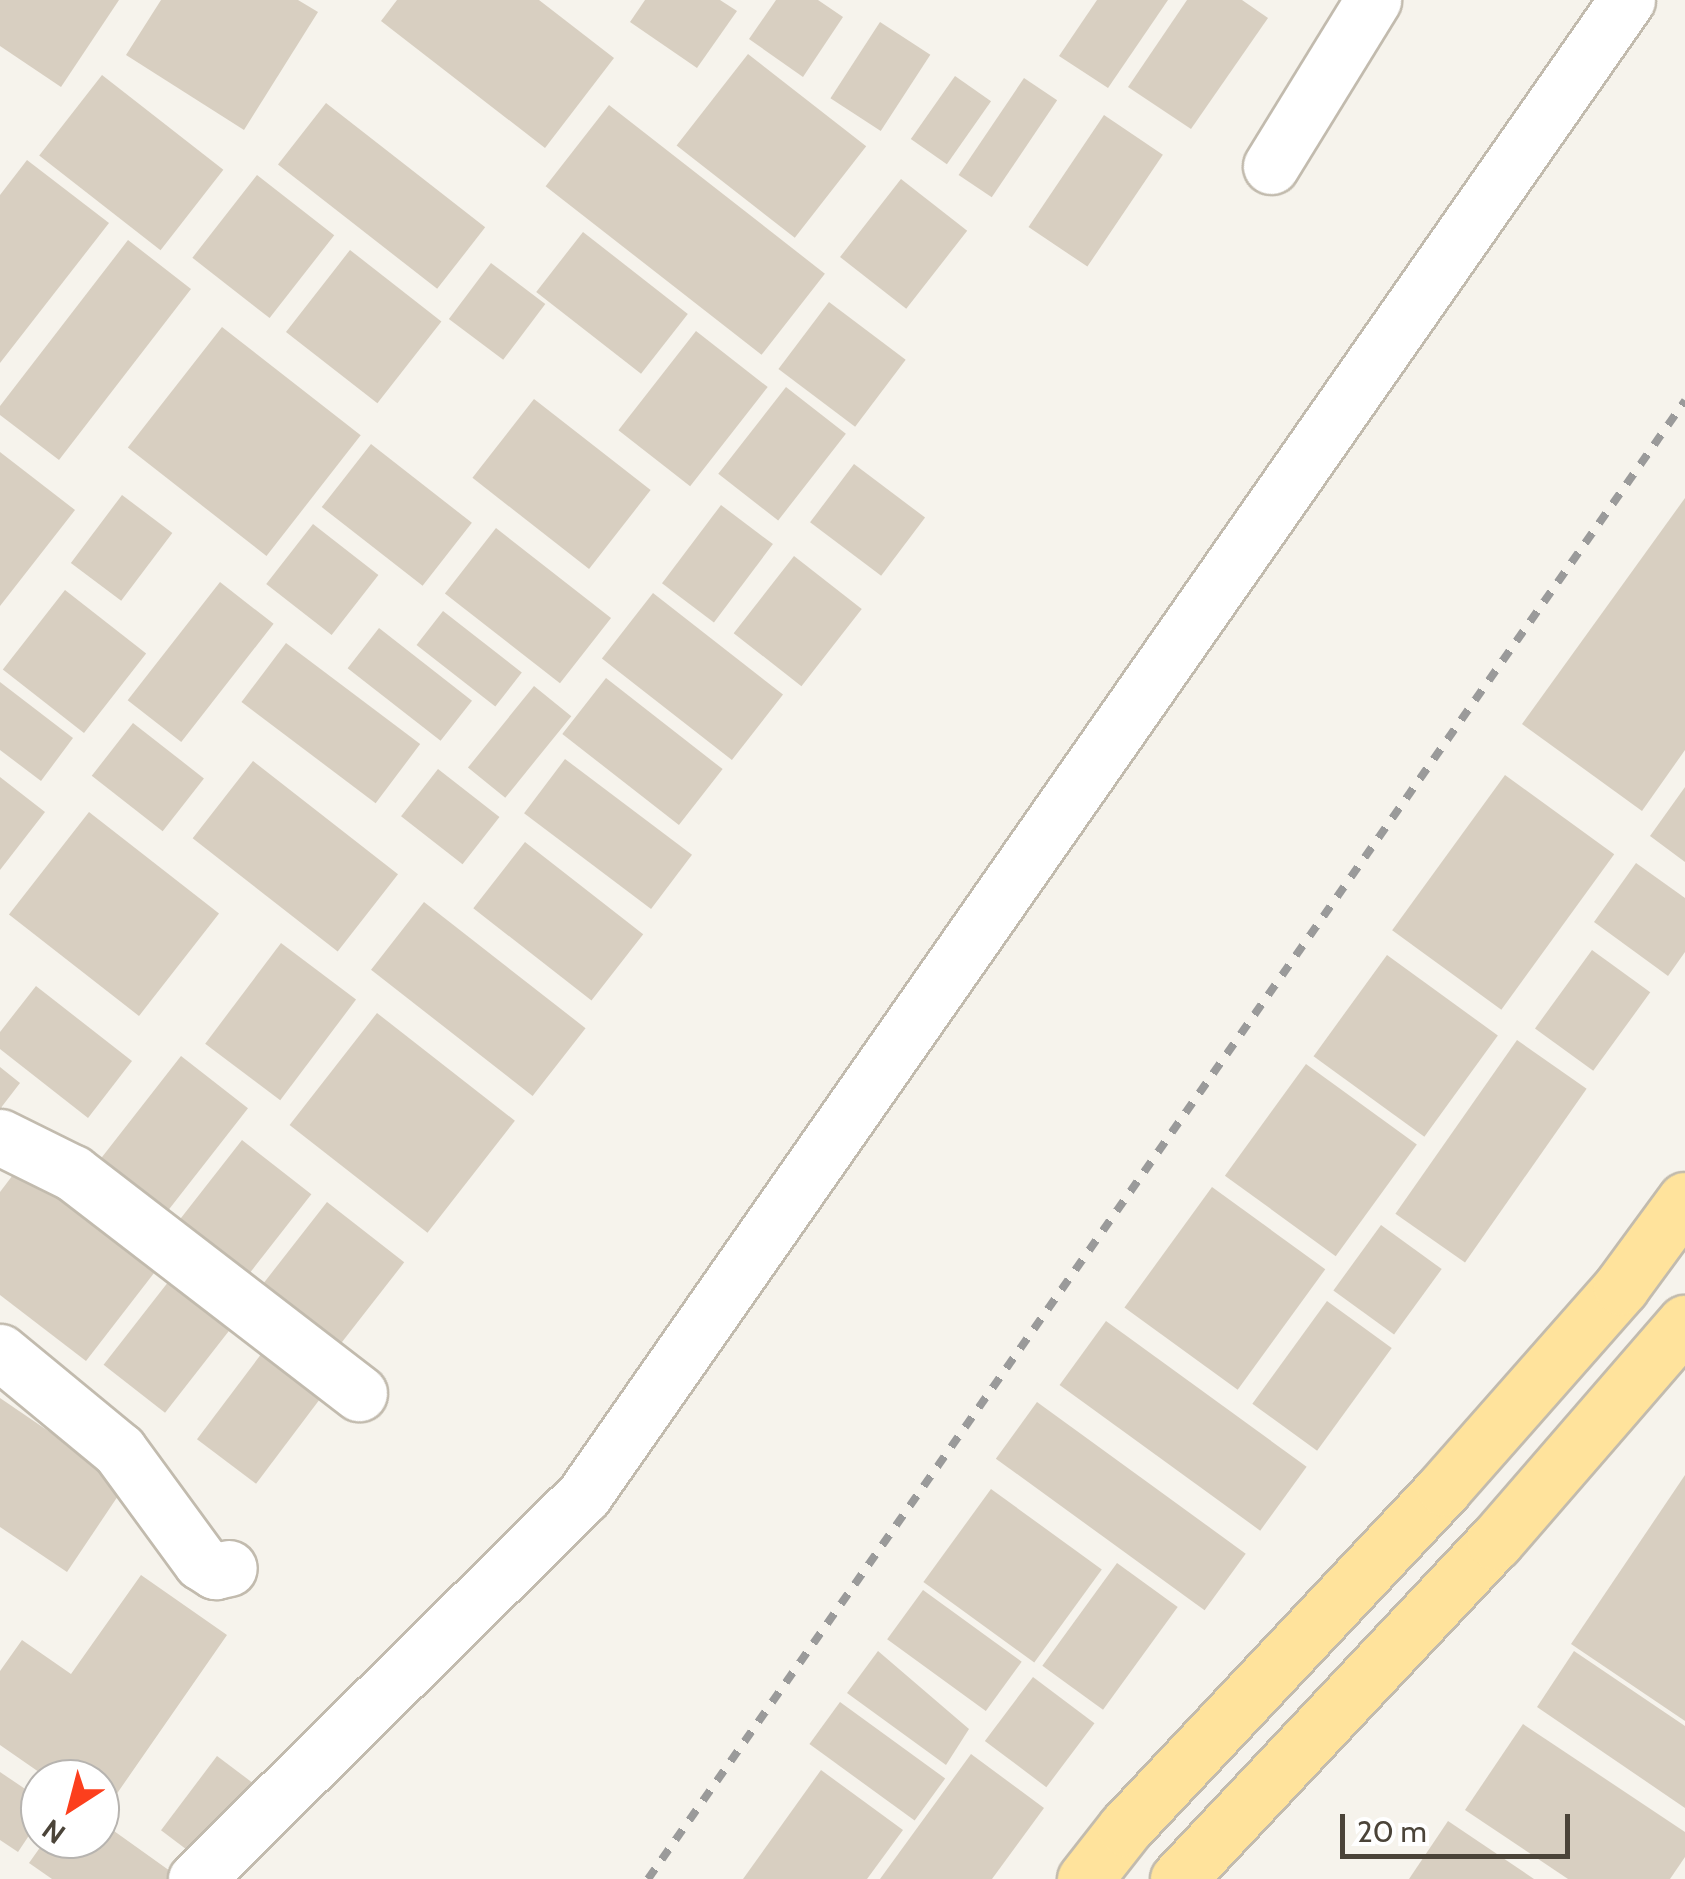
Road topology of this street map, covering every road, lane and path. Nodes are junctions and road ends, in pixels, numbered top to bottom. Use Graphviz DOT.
graph roads {
  1 [pos="1373,0"];
  2 [pos="1627,0"];
  3 [pos="1270,166"];
  4 [pos="0,1137"];
  5 [pos="1685,1200"];
  6 [pos="1680,1339"];
  7 [pos="0,1352"];
  8 [pos="358,1394"];
  9 [pos="229,1568"];
  10 [pos="196,1879"];
  11 [pos="1085,1879"];
  12 [pos="1178,1879"];
  1 -- 3 [label="street"];
  2 -- 10 [label="street"];
  4 -- 8 [label="street"];
  5 -- 11 [label="main road"];
  6 -- 12 [label="main road"];
  7 -- 9 [label="street"];
}
